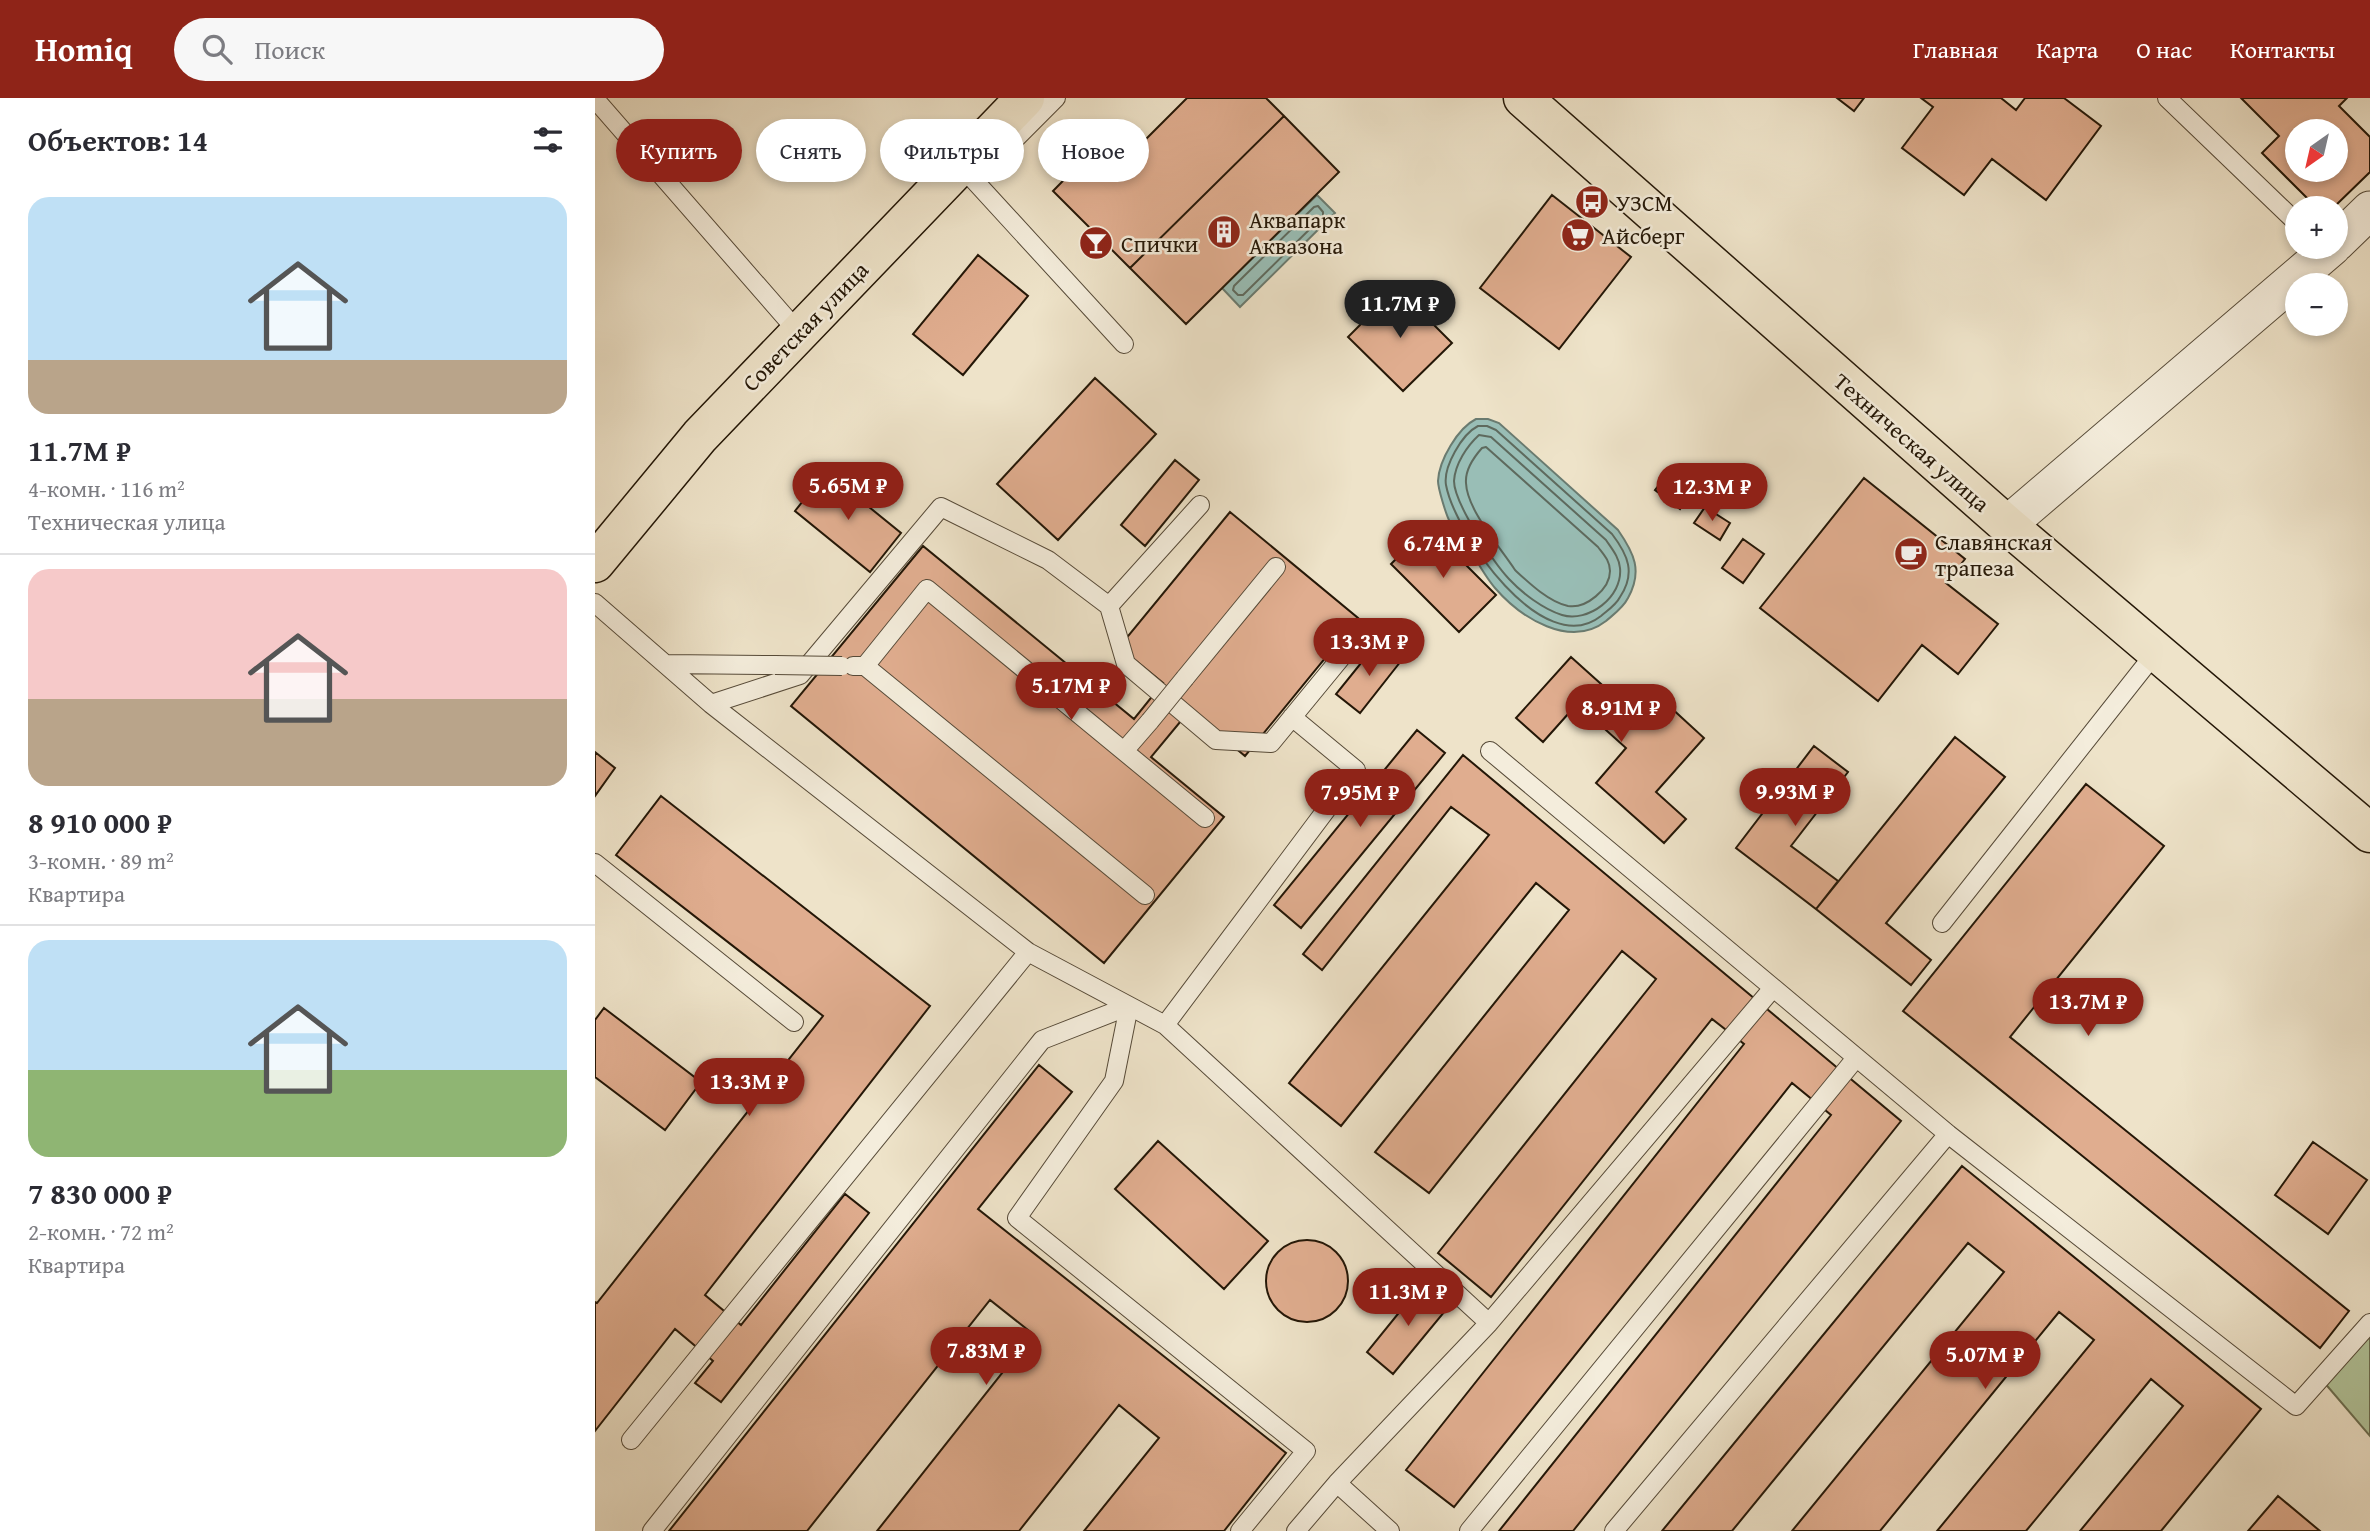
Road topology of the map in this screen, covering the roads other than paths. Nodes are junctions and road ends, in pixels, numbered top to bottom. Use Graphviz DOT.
graph roads {
  1 [pos="1025,98"];
  2 [pos="1056,98"];
  3 [pos="1523,98"];
  4 [pos="2167,98"];
  5 [pos="595,99"];
  6 [pos="1004,119"];
  7 [pos="1024,130"];
  8 [pos="943,182"];
  9 [pos="991,182"];
  10 [pos="2370,210"];
  11 [pos="2285,211"];
  12 [pos="2348,230"];
  13 [pos="2315,259"];
  14 [pos="799,333"];
  15 [pos="1124,344"];
  16 [pos="1200,505"];
  17 [pos="2007,525"];
  18 [pos="595,563"];
  19 [pos="1276,567"];
  20 [pos="595,604"];
  21 [pos="1109,606"];
  22 [pos="1358,637"];
  23 [pos="2156,652"];
  24 [pos="665,664"];
  25 [pos="865,666"];
  26 [pos="711,704"];
  27 [pos="1292,717"];
  28 [pos="1125,751"];
  29 [pos="1490,751"];
  30 [pos="1205,818"];
  31 [pos="2370,833"];
  32 [pos="595,863"];
  33 [pos="1145,895"];
  34 [pos="1942,923"];
  35 [pos="1028,952"];
  36 [pos="1773,988"];
  37 [pos="1129,1006"];
  38 [pos="794,1022"];
  39 [pos="1165,1025"];
  40 [pos="1856,1058"];
  41 [pos="1948,1134"];
  42 [pos="1489,1323"];
  43 [pos="2370,1323"];
  44 [pos="631,1440"];
  45 [pos="1337,1483"];
  46 [pos="652,1531"];
  47 [pos="1240,1531"];
  48 [pos="1296,1531"];
  49 [pos="1390,1531"];
  50 [pos="1469,1531"];
  51 [pos="1614,1531"];
  1 -- 6 [label="main road, Советская улица"];
  2 -- 7 [label="lane"];
  3 -- 17 [label="main road, Техническая улица"];
  4 -- 11 [label="lane"];
  5 -- 14 [label="lane"];
  8 -- 14 [label="main road, Советская улица"];
  9 -- 15 [label="lane"];
  10 -- 12 [label="street"];
  13 -- 17 [label="street"];
  14 -- 18 [label="main road, Советская улица"];
  16 -- 21 [label="lane"];
  17 -- 23 [label="main road, Техническая улица"];
  19 -- 28 [label="lane, bridge"];
  20 -- 24 [label="lane"];
  21 -- 26 [label="lane"];
  21 -- 27 [label="lane"];
  22 -- 27 [label="lane"];
  23 -- 31 [label="main road, Техническая улица"];
  23 -- 34 [label="lane"];
  24 -- 25 [label="lane, bridge"];
  24 -- 26 [label="lane"];
  25 -- 28 [label="lane"];
  25 -- 33 [label="lane"];
  26 -- 35 [label="lane"];
  27 -- 39 [label="lane"];
  28 -- 30 [label="lane"];
  29 -- 36 [label="lane"];
  32 -- 38 [label="lane"];
  35 -- 37 [label="lane"];
  35 -- 44 [label="lane"];
  36 -- 40 [label="lane"];
  36 -- 42 [label="lane"];
  37 -- 39 [label="lane"];
  37 -- 46 [label="lane"];
  37 -- 47 [label="lane"];
  39 -- 42 [label="lane"];
  40 -- 41 [label="lane"];
  40 -- 50 [label="lane"];
  41 -- 43 [label="lane"];
  41 -- 51 [label="lane"];
  42 -- 45 [label="lane"];
  45 -- 48 [label="lane"];
  45 -- 49 [label="lane"];
}
